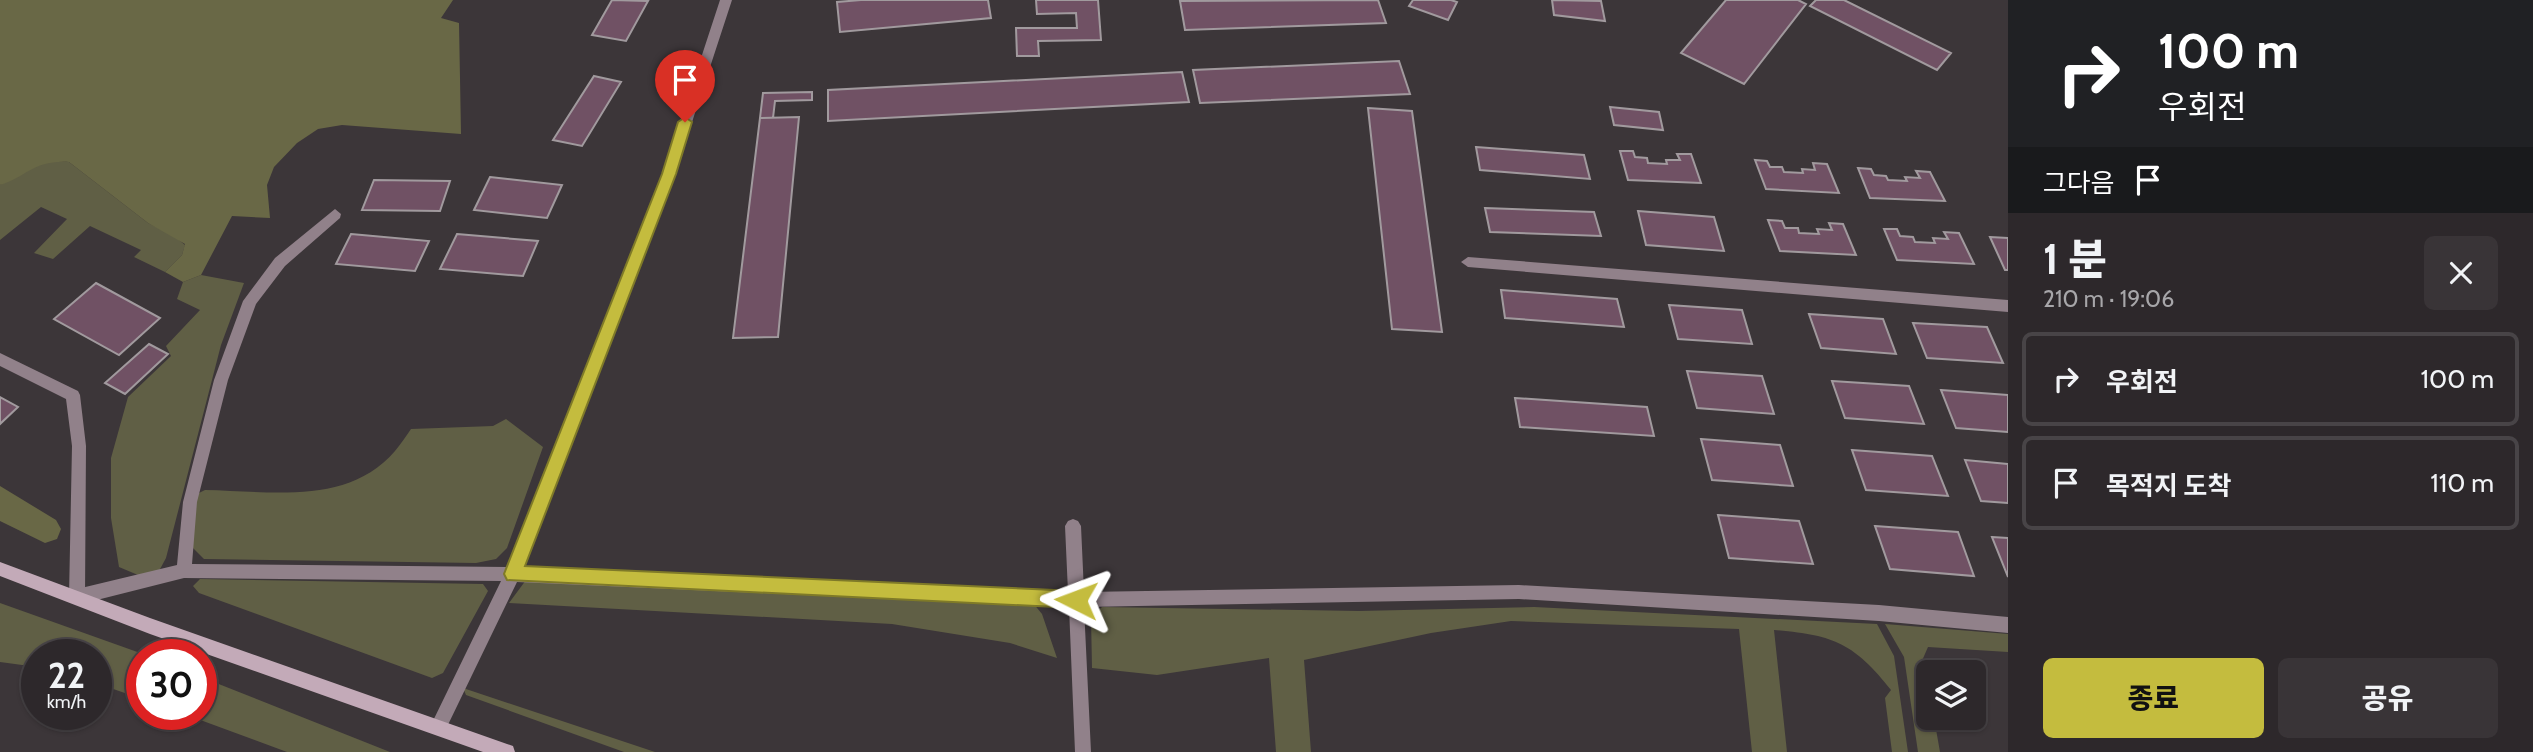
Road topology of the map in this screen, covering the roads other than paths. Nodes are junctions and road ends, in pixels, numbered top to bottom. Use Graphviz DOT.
graph roads {
  1 [pos="726,0"];
  2 [pos="335,214"];
  3 [pos="1468,262"];
  4 [pos="2008,306"];
  5 [pos="0,359"];
  6 [pos="1073,526"];
  7 [pos="0,569"];
  8 [pos="184,571"];
  9 [pos="513,574"];
  10 [pos="77,597"];
  11 [pos="1076,600"];
  12 [pos="2008,625"];
  13 [pos="438,727"];
  14 [pos="507,752"];
  15 [pos="1083,752"];
  1 -- 9 [label="street"];
  2 -- 8 [label="street"];
  3 -- 4 [label="street"];
  5 -- 10 [label="street"];
  6 -- 11 [label="street"];
  7 -- 10 [label="main road"];
  8 -- 9 [label="street"];
  8 -- 10 [label="street"];
  9 -- 11 [label="street"];
  9 -- 13 [label="street"];
  10 -- 13 [label="main road"];
  11 -- 12 [label="street"];
  11 -- 15 [label="street"];
  13 -- 14 [label="main road"];
}
